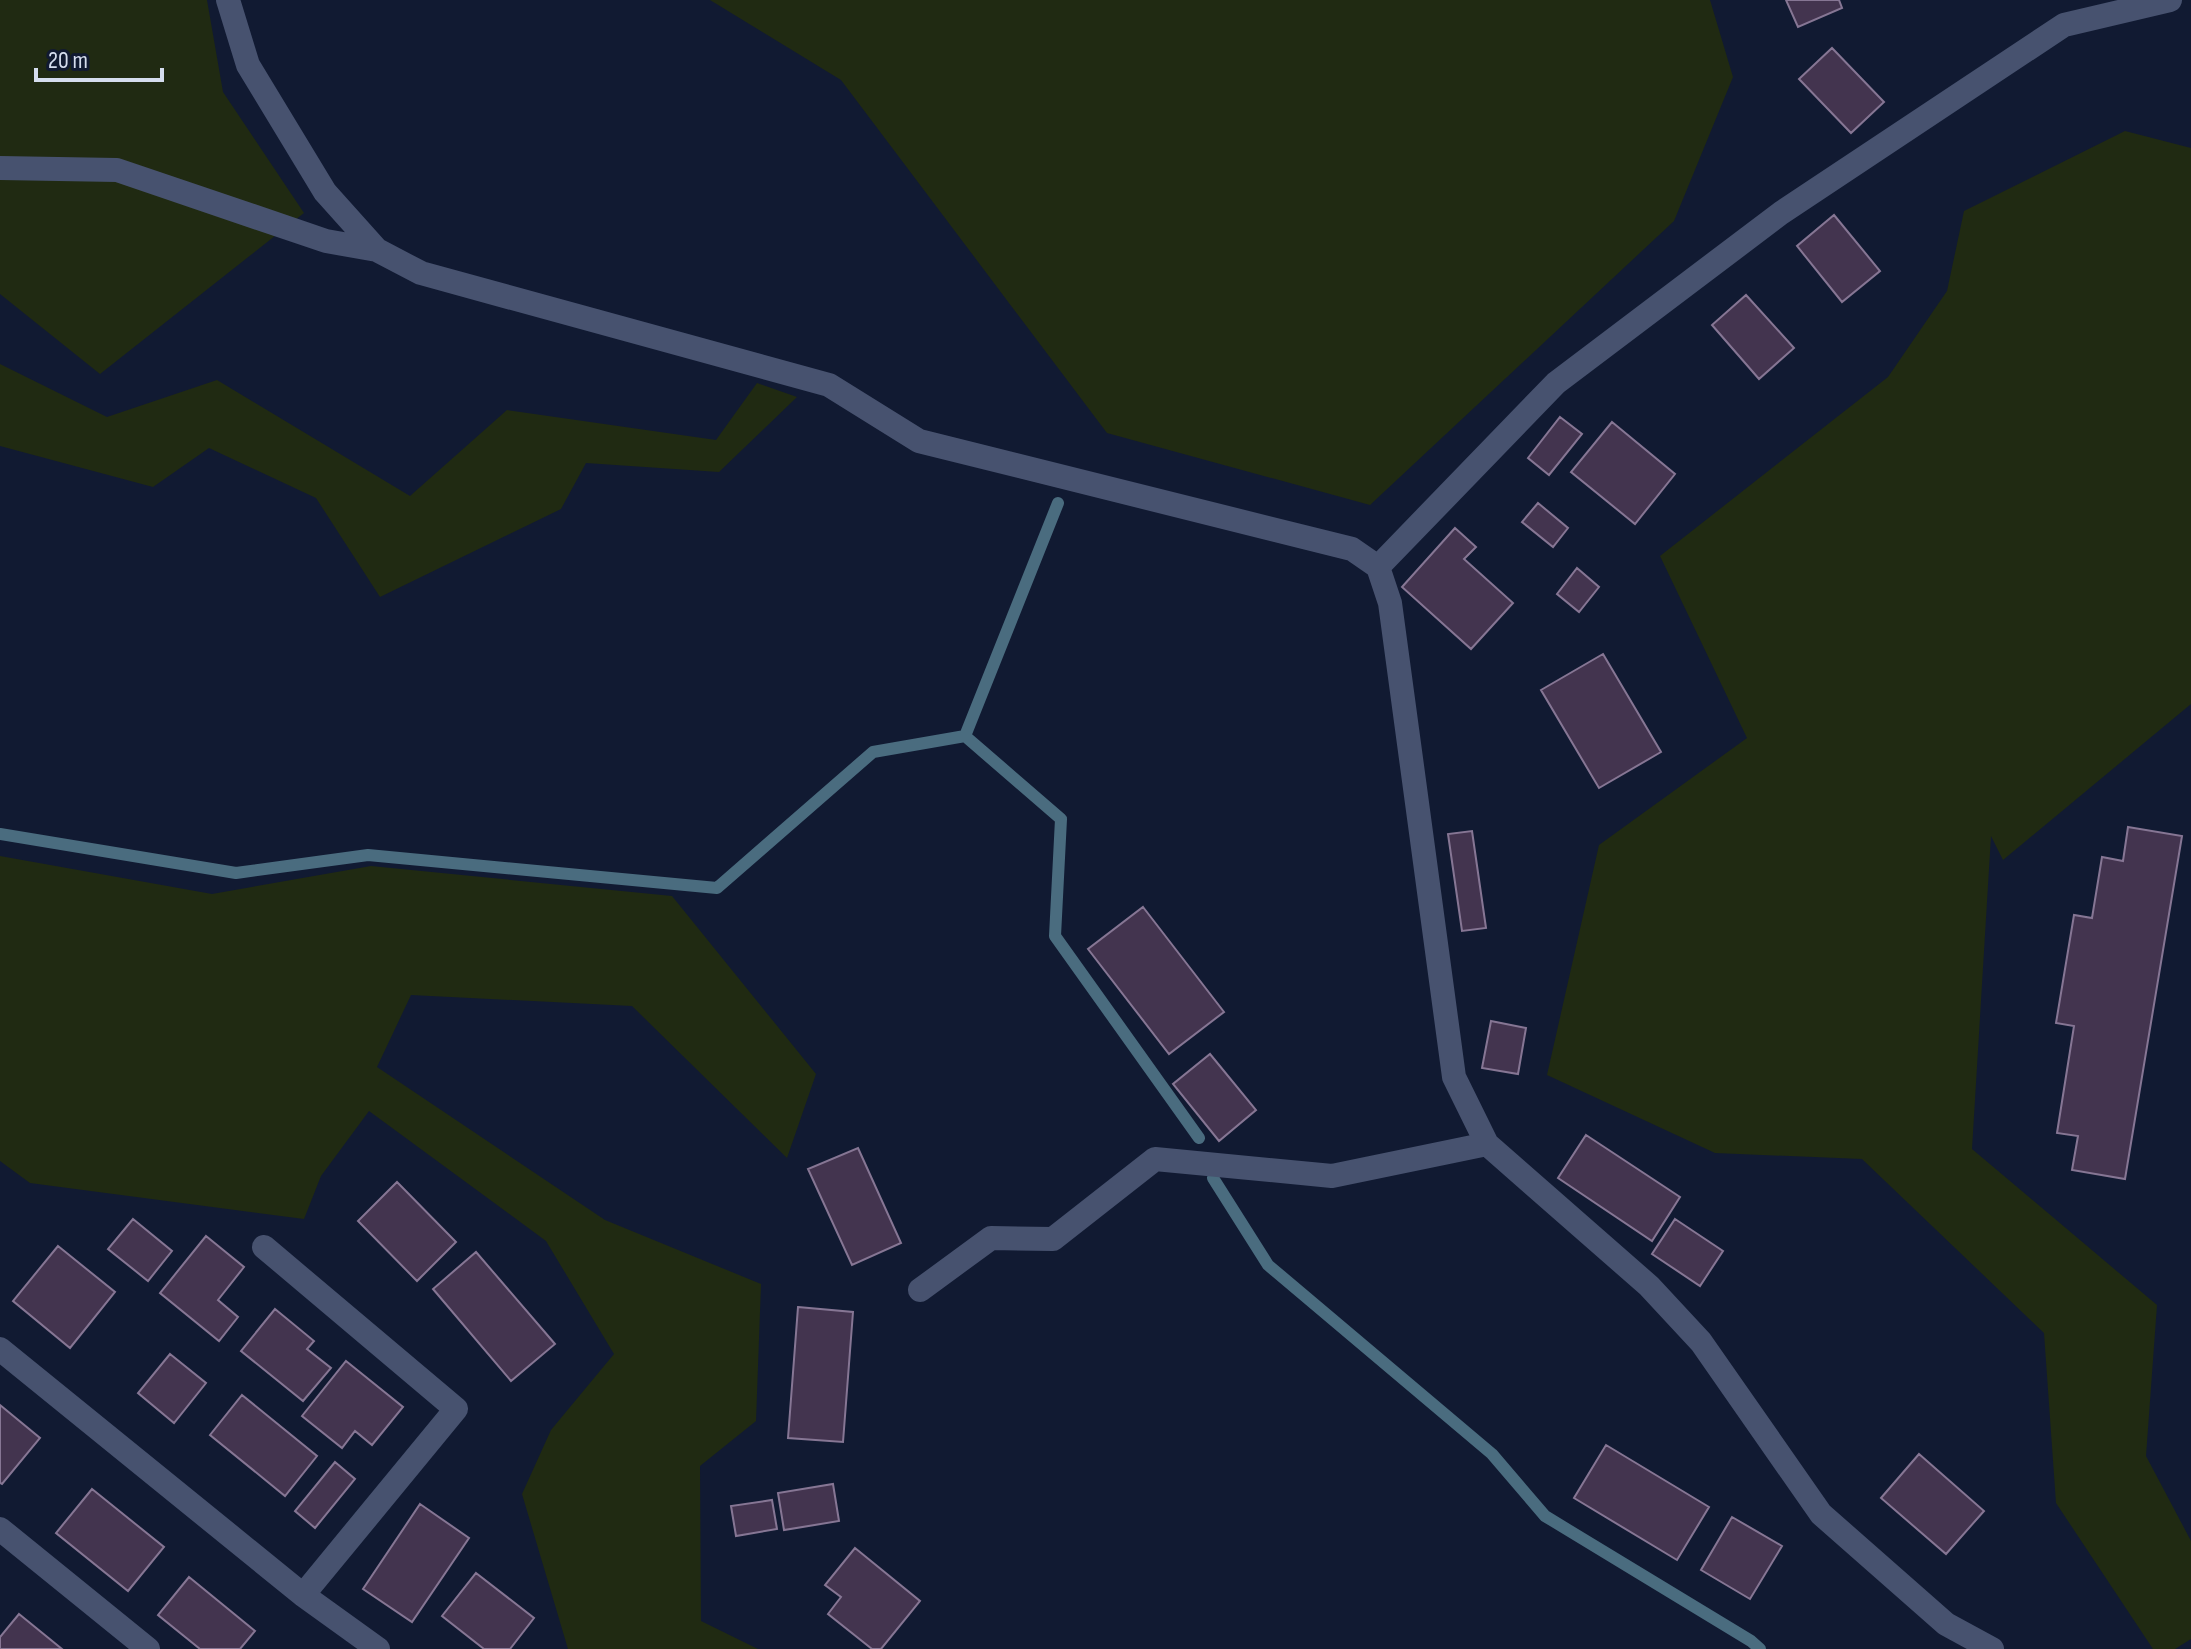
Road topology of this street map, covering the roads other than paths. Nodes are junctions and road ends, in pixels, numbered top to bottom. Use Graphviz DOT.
graph roads {
  1 [pos="228,0"];
  2 [pos="2170,0"];
  3 [pos="0,168"];
  4 [pos="377,250"];
  5 [pos="1378,567"];
  6 [pos="1487,1144"];
  7 [pos="264,1247"];
  8 [pos="920,1290"];
  9 [pos="0,1349"];
  10 [pos="0,1529"];
  11 [pos="303,1595"];
  12 [pos="148,1649"];
  13 [pos="378,1649"];
  14 [pos="1992,1649"];
  1 -- 4 [label="street"];
  2 -- 5 [label="street"];
  3 -- 4 [label="street"];
  4 -- 5 [label="street"];
  5 -- 6 [label="street"];
  6 -- 8 [label="street"];
  6 -- 14 [label="street"];
  7 -- 11 [label="street"];
  9 -- 11 [label="street"];
  10 -- 12 [label="street"];
  11 -- 13 [label="street"];
}
